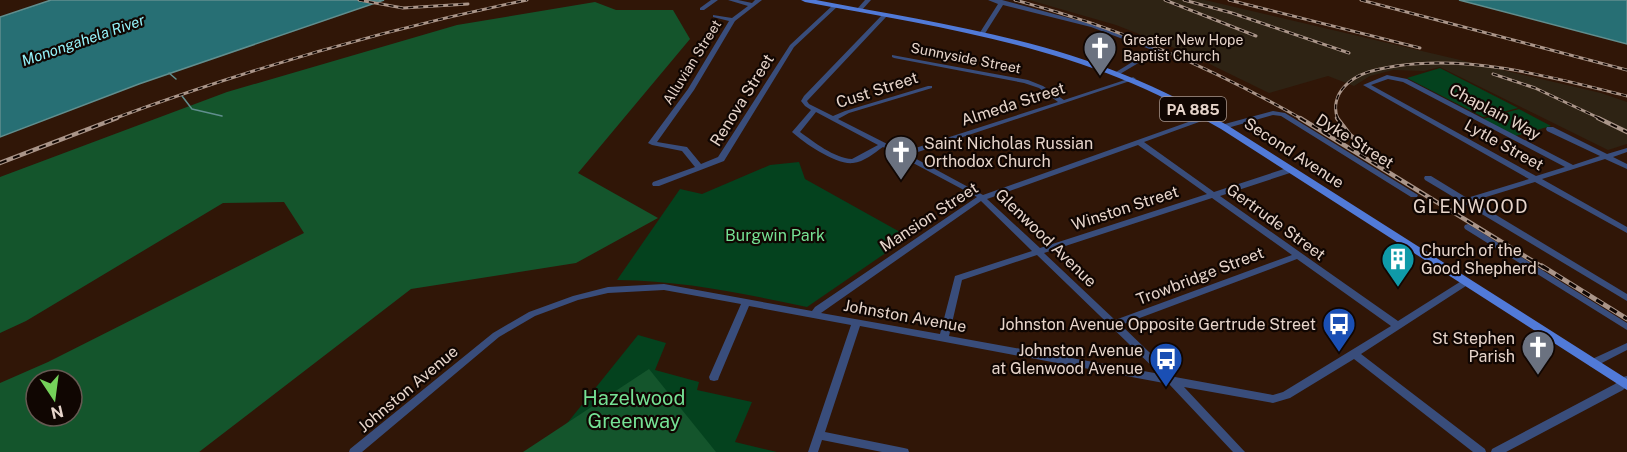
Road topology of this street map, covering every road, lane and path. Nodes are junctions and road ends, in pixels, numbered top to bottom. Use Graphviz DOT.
graph roads {
  1 [pos="715,0"];
  2 [pos="731,0"];
  3 [pos="759,0"];
  4 [pos="805,0"];
  5 [pos="868,0"];
  6 [pos="992,0"];
  7 [pos="1002,2"];
  8 [pos="753,5"];
  9 [pos="835,6"];
  10 [pos="702,9"];
  11 [pos="859,10"];
  12 [pos="885,15"];
  13 [pos="715,16"];
  14 [pos="733,20"];
  15 [pos="982,34"];
  16 [pos="894,56"];
  17 [pos="1118,74"];
  18 [pos="1132,79"];
  19 [pos="1405,80"];
  20 [pos="930,87"];
  21 [pos="1367,87"];
  22 [pos="1063,102"];
  23 [pos="814,110"];
  24 [pos="1208,117"];
  25 [pos="832,119"];
  26 [pos="1224,127"];
  27 [pos="1550,129"];
  28 [pos="1139,142"];
  29 [pos="652,143"];
  30 [pos="882,145"];
  31 [pos="1627,150"];
  32 [pos="902,155"];
  33 [pos="1607,157"];
  34 [pos="699,167"];
  35 [pos="1627,167"];
  36 [pos="1573,168"];
  37 [pos="1290,170"];
  38 [pos="1428,178"];
  39 [pos="1536,180"];
  40 [pos="656,184"];
  41 [pos="1213,195"];
  42 [pos="1414,195"];
  43 [pos="982,198"];
  44 [pos="1466,201"];
  45 [pos="1468,227"];
  46 [pos="1627,230"];
  47 [pos="1039,252"];
  48 [pos="1297,256"];
  49 [pos="1466,282"];
  50 [pos="1627,298"];
  51 [pos="746,303"];
  52 [pos="815,315"];
  53 [pos="856,323"];
  54 [pos="1114,324"];
  55 [pos="1396,325"];
  56 [pos="1627,327"];
  57 [pos="944,338"];
  58 [pos="1627,346"];
  59 [pos="1354,354"];
  60 [pos="1593,363"];
  61 [pos="714,377"];
  62 [pos="1174,382"];
  63 [pos="1626,383"];
  64 [pos="819,435"];
  65 [pos="354,452"];
  66 [pos="813,452"];
  67 [pos="904,452"];
  68 [pos="1240,452"];
  69 [pos="1481,452"];
  70 [pos="1496,452"];
  1 -- 10 [label="street"];
  2 -- 8 [label="street"];
  3 -- 8 [label="street, Alluvian Street"];
  4 -- 9 [label="main road, Second Avenue / PA 885"];
  5 -- 11 [label="street"];
  6 -- 7 [label="street"];
  7 -- 15 [label="street"];
  7 -- 17 [label="street"];
  8 -- 14 [label="street, Alluvian Street"];
  9 -- 11 [label="main road, Second Avenue / PA 885"];
  9 -- 34 [label="street, Renova Street"];
  11 -- 12 [label="main road, Second Avenue / PA 885"];
  12 -- 15 [label="main road, Second Avenue / PA 885"];
  12 -- 23 [label="street"];
  13 -- 14 [label="street"];
  14 -- 29 [label="street, Alluvian Street"];
  15 -- 17 [label="main road, Second Avenue / PA 885"];
  16 -- 22 [label="street, Sunnyside Street"];
  17 -- 18 [label="main road, Second Avenue / PA 885"];
  18 -- 22 [label="street, Almeda Street"];
  18 -- 24 [label="main road, Second Avenue / PA 885"];
  19 -- 21 [label="street"];
  19 -- 36 [label="street, Chaplain Way"];
  20 -- 25 [label="street, Cust Street"];
  21 -- 39 [label="street, Lytle Street"];
  22 -- 32 [label="street, Almeda Street"];
  23 -- 25 [label="street, Glenwood Avenue"];
  23 -- 30 [label="street"];
  24 -- 26 [label="main road, Second Avenue / PA 885"];
  24 -- 28 [label="street, Mansion Street"];
  25 -- 30 [label="street, Glenwood Avenue"];
  26 -- 37 [label="main road, Second Avenue / PA 885"];
  26 -- 42 [label="street, Dyke Street"];
  27 -- 33 [label="street"];
  28 -- 41 [label="street, Gertrude Street"];
  28 -- 43 [label="street, Mansion Street"];
  29 -- 34 [label="street"];
  30 -- 32 [label="street, Glenwood Avenue"];
  31 -- 33 [label="street"];
  32 -- 43 [label="street, Glenwood Avenue"];
  33 -- 35 [label="street"];
  33 -- 36 [label="street"];
  34 -- 40 [label="street, Renova Street"];
  36 -- 39 [label="street"];
  37 -- 41 [label="street, Winston Street"];
  37 -- 49 [label="main road, Second Avenue / PA 885"];
  38 -- 44 [label="street"];
  39 -- 44 [label="street"];
  39 -- 46 [label="street, Lytle Street"];
  41 -- 47 [label="street, Winston Street"];
  41 -- 48 [label="street, Gertrude Street"];
  43 -- 47 [label="street, Glenwood Avenue"];
  43 -- 52 [label="street, Mansion Street"];
  44 -- 50 [label="street"];
  45 -- 56 [label="street"];
  47 -- 54 [label="street, Glenwood Avenue"];
  47 -- 57 [label="street, Winston Street"];
  48 -- 54 [label="street, Trowbridge Street"];
  48 -- 55 [label="street, Gertrude Street"];
  49 -- 55 [label="street, Johnston Avenue"];
  49 -- 60 [label="main road, Second Avenue / PA 885"];
  51 -- 52 [label="street, Johnston Avenue"];
  51 -- 61 [label="street"];
  51 -- 65 [label="street, Johnston Avenue"];
  52 -- 53 [label="street, Johnston Avenue"];
  53 -- 57 [label="street, Johnston Avenue"];
  53 -- 64 [label="street"];
  54 -- 62 [label="street, Glenwood Avenue"];
  55 -- 59 [label="street, Johnston Avenue"];
  57 -- 62 [label="street, Johnston Avenue"];
  58 -- 60 [label="street"];
  59 -- 62 [label="street, Johnston Avenue"];
  59 -- 69 [label="street"];
  60 -- 63 [label="main road, Second Avenue / PA 885"];
  62 -- 68 [label="street, Glenwood Avenue"];
  63 -- 70 [label="street"];
  64 -- 66 [label="street"];
  64 -- 67 [label="street"];
}
